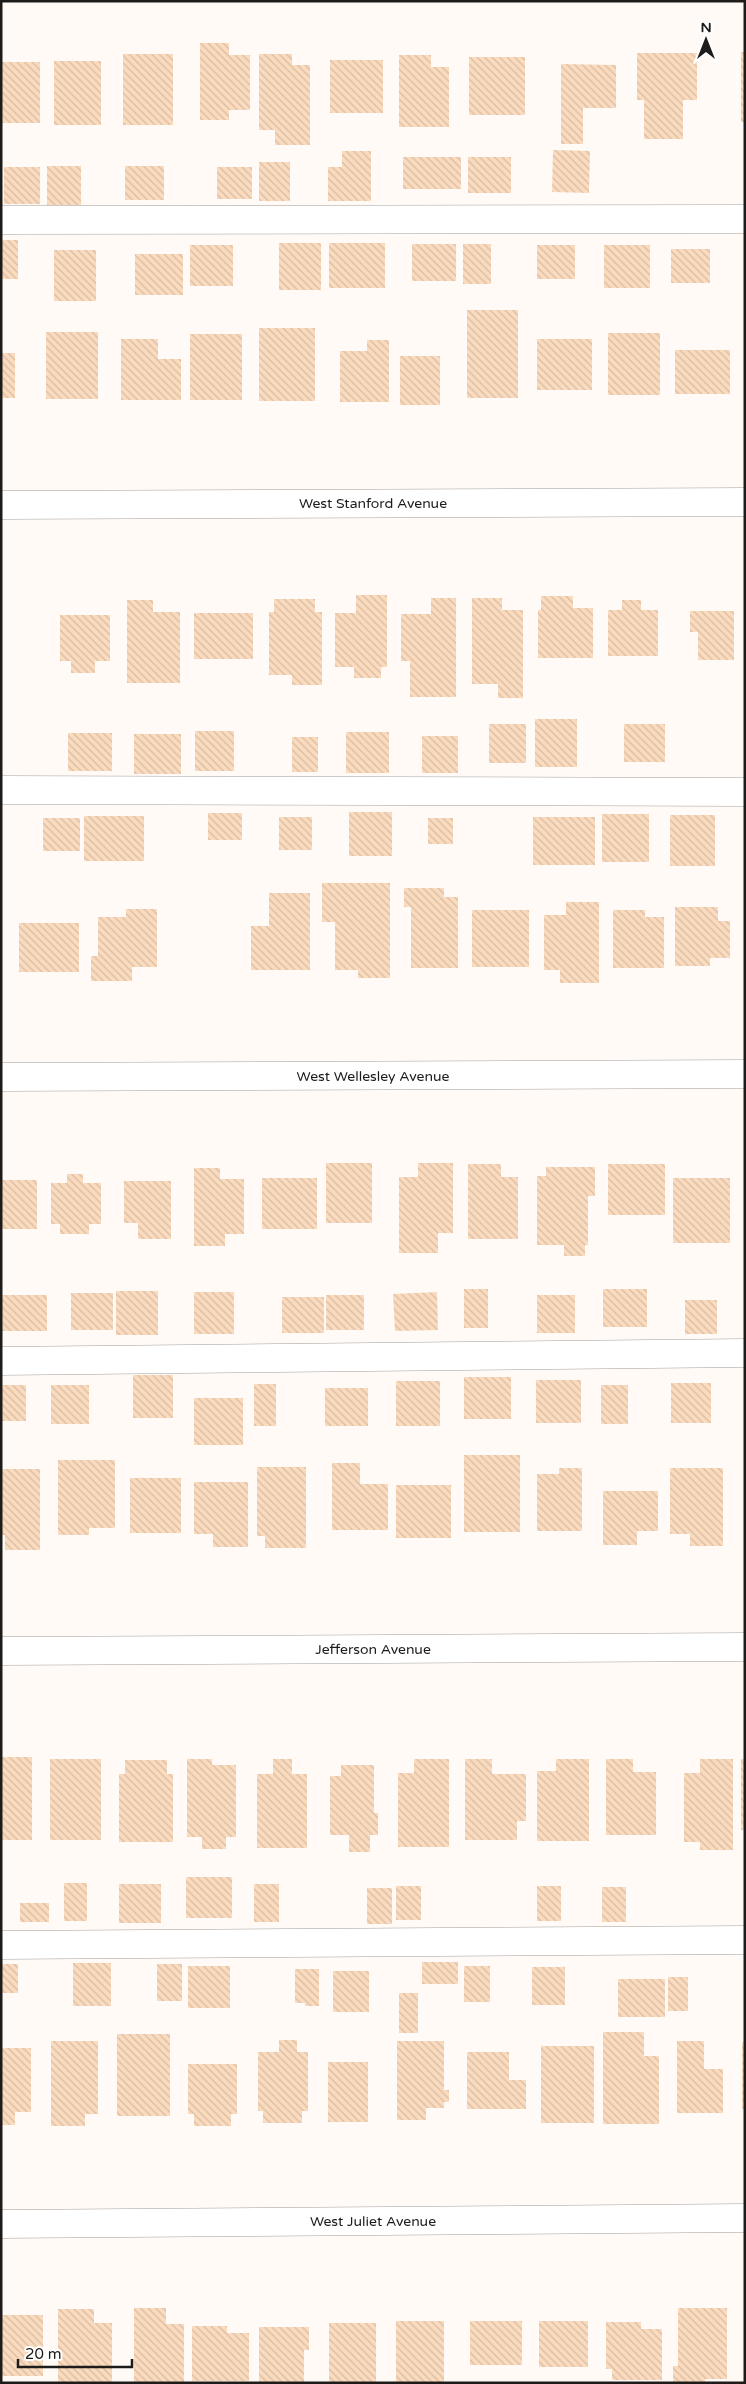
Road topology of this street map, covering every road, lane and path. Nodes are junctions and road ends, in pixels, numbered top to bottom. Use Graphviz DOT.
graph roads {
  1 [pos="745,218"];
  2 [pos="1,220"];
  3 [pos="745,502"];
  4 [pos="1,504"];
  5 [pos="1,790"];
  6 [pos="745,792"];
  7 [pos="745,1074"];
  8 [pos="1,1077"];
  9 [pos="745,1353"];
  10 [pos="1,1360"];
  11 [pos="745,1647"];
  12 [pos="1,1651"];
  13 [pos="745,1940"];
  14 [pos="1,1945"];
  15 [pos="745,2218"];
  16 [pos="1,2224"];
  1 -- 2 [label="street"];
  3 -- 4 [label="street, West Stanford Avenue"];
  5 -- 6 [label="street"];
  7 -- 8 [label="street, West Wellesley Avenue"];
  9 -- 10 [label="street"];
  11 -- 12 [label="street, Jefferson Avenue"];
  13 -- 14 [label="street"];
  15 -- 16 [label="street, West Juliet Avenue"];
}
